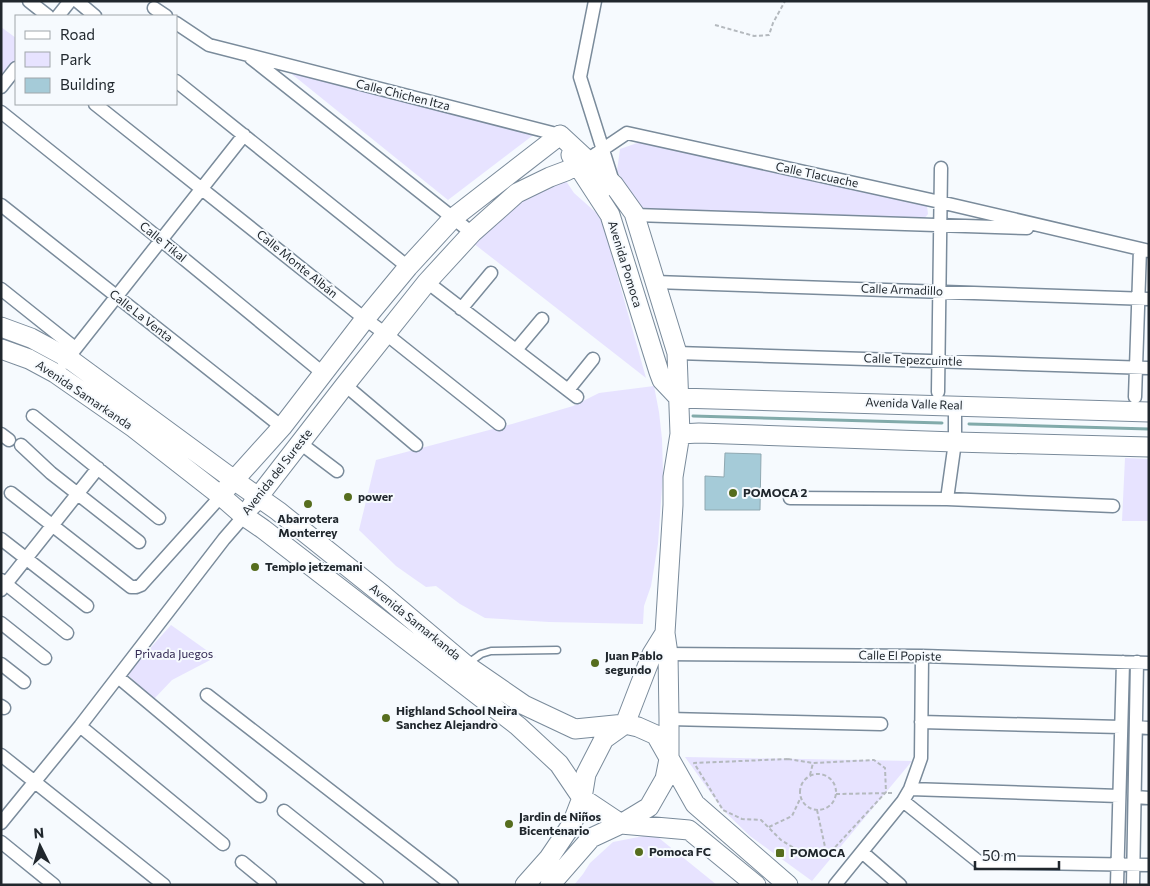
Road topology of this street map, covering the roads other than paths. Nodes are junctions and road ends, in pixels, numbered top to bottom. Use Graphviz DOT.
graph roads {
  1 [pos="29,1"];
  2 [pos="70,1"];
  3 [pos="76,1"];
  4 [pos="595,1"];
  5 [pos="154,8"];
  6 [pos="47,15"];
  7 [pos="59,15"];
  8 [pos="94,15"];
  9 [pos="164,15"];
  10 [pos="178,24"];
  11 [pos="246,54"];
  12 [pos="15,69"];
  13 [pos="178,83"];
  14 [pos="1,87"];
  15 [pos="96,105"];
  16 [pos="1,112"];
  17 [pos="244,135"];
  18 [pos="560,135"];
  19 [pos="589,158"];
  20 [pos="941,168"];
  21 [pos="614,185"];
  22 [pos="202,188"];
  23 [pos="597,196"];
  24 [pos="940,202"];
  25 [pos="1,205"];
  26 [pos="635,215"];
  27 [pos="453,218"];
  28 [pos="940,225"];
  29 [pos="1054,229"];
  30 [pos="472,233"];
  31 [pos="160,240"];
  32 [pos="1144,250"];
  33 [pos="408,267"];
  34 [pos="492,273"];
  35 [pos="427,282"];
  36 [pos="655,282"];
  37 [pos="1,289"];
  38 [pos="939,291"];
  39 [pos="116,296"];
  40 [pos="1143,298"];
  41 [pos="461,308"];
  42 [pos="365,319"];
  43 [pos="542,319"];
  44 [pos="1,327"];
  45 [pos="386,334"];
  46 [pos="1,349"];
  47 [pos="516,350"];
  48 [pos="71,353"];
  49 [pos="677,353"];
  50 [pos="593,359"];
  51 [pos="938,361"];
  52 [pos="1142,367"];
  53 [pos="55,373"];
  54 [pos="324,374"];
  55 [pos="345,385"];
  56 [pos="938,392"];
  57 [pos="1135,397"];
  58 [pos="679,398"];
  59 [pos="955,405"];
  60 [pos="1149,412"];
  61 [pos="33,416"];
  62 [pos="499,424"];
  63 [pos="282,427"];
  64 [pos="680,434"];
  65 [pos="10,440"];
  66 [pos="955,442"];
  67 [pos="300,443"];
  68 [pos="416,445"];
  69 [pos="1149,447"];
  70 [pos="98,468"];
  71 [pos="337,471"];
  72 [pos="234,480"];
  73 [pos="11,493"];
  74 [pos="78,494"];
  75 [pos="221,496"];
  76 [pos="259,497"];
  77 [pos="790,498"];
  78 [pos="947,499"];
  79 [pos="1113,506"];
  80 [pos="244,516"];
  81 [pos="159,518"];
  82 [pos="53,525"];
  83 [pos="1,539"];
  84 [pos="138,542"];
  85 [pos="26,558"];
  86 [pos="3,585"];
  87 [pos="383,595"];
  88 [pos="86,606"];
  89 [pos="370,611"];
  90 [pos="1,623"];
  91 [pos="67,633"];
  92 [pos="557,650"];
  93 [pos="660,654"];
  94 [pos="922,656"];
  95 [pos="45,658"];
  96 [pos="1123,662"];
  97 [pos="1143,662"];
  98 [pos="1,664"];
  99 [pos="466,664"];
  100 [pos="118,677"];
  101 [pos="24,682"];
  102 [pos="207,695"];
  103 [pos="669,719"];
  104 [pos="921,722"];
  105 [pos="625,724"];
  106 [pos="881,724"];
  107 [pos="80,726"];
  108 [pos="1121,727"];
  109 [pos="1142,727"];
  110 [pos="1,755"];
  111 [pos="669,758"];
  112 [pos="34,782"];
  113 [pos="910,789"];
  114 [pos="260,796"];
  115 [pos="1119,796"];
  116 [pos="1135,797"];
  117 [pos="582,798"];
  118 [pos="1149,798"];
  119 [pos="903,801"];
  120 [pos="284,811"];
  121 [pos="1,823"];
  122 [pos="621,824"];
  123 [pos="1,842"];
  124 [pos="223,844"];
  125 [pos="862,852"];
  126 [pos="242,862"];
  127 [pos="1118,864"];
  128 [pos="1134,865"];
  129 [pos="1149,865"];
  130 [pos="534,881"];
  131 [pos="54,885"];
  132 [pos="164,885"];
  133 [pos="270,885"];
  134 [pos="377,885"];
  135 [pos="452,885"];
  136 [pos="550,885"];
  137 [pos="756,885"];
  138 [pos="788,885"];
  139 [pos="835,885"];
  140 [pos="900,885"];
  141 [pos="1117,885"];
  142 [pos="1133,885"];
  1 -- 6 [label="street"];
  2 -- 7 [label="street"];
  3 -- 8 [label="street"];
  4 -- 19 [label="street"];
  5 -- 9 [label="street"];
  10 -- 11 [label="street, Calle Chichen Itza"];
  11 -- 18 [label="street, Calle Chichen Itza"];
  11 -- 27 [label="street"];
  12 -- 14 [label="street"];
  13 -- 17 [label="street"];
  15 -- 22 [label="street, Calle Monte Albán"];
  16 -- 31 [label="street, Calle Tikal"];
  17 -- 22 [label="street"];
  17 -- 33 [label="street"];
  18 -- 19 [label="street, Avenida Pomoca"];
  18 -- 27 [label="street, Avenida del Sureste"];
  19 -- 21 [label="street, Avenida Pomoca"];
  19 -- 23 [label="street, Avenida Pomoca"];
  19 -- 24 [label="street, Calle Tlacuache"];
  19 -- 30 [label="street, Avenida del Sureste"];
  20 -- 24 [label="street"];
  21 -- 23 [label="street"];
  21 -- 26 [label="street, Avenida Pomoca"];
  22 -- 31 [label="street"];
  22 -- 42 [label="street, Calle Monte Albán"];
  23 -- 58 [label="street, Avenida Pomoca"];
  24 -- 28 [label="street"];
  24 -- 29 [label="street, Calle Tlacuache"];
  25 -- 39 [label="street, Calle La Venta"];
  26 -- 28 [label="street, Calle Tlacuache"];
  26 -- 36 [label="street, Avenida Pomoca"];
  27 -- 30 [label="street"];
  27 -- 33 [label="street, Avenida del Sureste"];
  28 -- 29 [label="street, Calle Tlacuache"];
  28 -- 38 [label="street"];
  29 -- 32 [label="street, Calle Tlacuache"];
  30 -- 35 [label="street, Avenida del Sureste"];
  31 -- 39 [label="street"];
  31 -- 54 [label="street, Calle Tikal"];
  32 -- 40 [label="street"];
  33 -- 42 [label="street, Avenida del Sureste"];
  34 -- 41 [label="street"];
  35 -- 41 [label="street"];
  35 -- 45 [label="street, Avenida del Sureste"];
  36 -- 38 [label="street, Calle Armadillo"];
  36 -- 49 [label="street, Avenida Pomoca"];
  37 -- 48 [label="street"];
  38 -- 40 [label="street, Calle Armadillo"];
  38 -- 51 [label="street"];
  39 -- 48 [label="street"];
  39 -- 63 [label="street, Calle La Venta"];
  40 -- 52 [label="street"];
  41 -- 47 [label="street"];
  42 -- 45 [label="street, Calle Monte Albán"];
  42 -- 54 [label="street, Avenida del Sureste"];
  43 -- 47 [label="street"];
  44 -- 48 [label="street, Avenida Samarkanda"];
  45 -- 55 [label="street, Avenida del Sureste"];
  45 -- 62 [label="street, Calle Monte Albán"];
  46 -- 53 [label="street, Avenida Samarkanda"];
  47 -- 50 [label="street"];
  48 -- 53 [label="street"];
  48 -- 72 [label="street, Avenida Samarkanda"];
  49 -- 51 [label="street, Calle Tepezcuintle"];
  49 -- 58 [label="street, Avenida Pomoca"];
  51 -- 52 [label="street, Calle Tepezcuintle"];
  51 -- 56 [label="street"];
  52 -- 57 [label="street"];
  53 -- 75 [label="street, Avenida Samarkanda"];
  54 -- 63 [label="street, Avenida del Sureste"];
  55 -- 67 [label="street, Avenida del Sureste"];
  55 -- 68 [label="street"];
  58 -- 59 [label="street, Avenida Valle Real"];
  58 -- 64 [label="street, Avenida Pomoca"];
  59 -- 60 [label="street, Avenida Valle Real"];
  59 -- 66 [label="street"];
  61 -- 70 [label="street"];
  63 -- 72 [label="street, Avenida del Sureste"];
  64 -- 66 [label="street"];
  64 -- 93 [label="street, Avenida Pomoca"];
  65 -- 74 [label="street"];
  66 -- 69 [label="street"];
  66 -- 78 [label="street"];
  67 -- 71 [label="street"];
  67 -- 76 [label="street, Avenida del Sureste"];
  70 -- 74 [label="street"];
  70 -- 81 [label="street"];
  72 -- 75 [label="street, Avenida del Sureste"];
  72 -- 76 [label="street, Avenida Samarkanda"];
  73 -- 82 [label="street"];
  74 -- 82 [label="street"];
  74 -- 84 [label="street"];
  75 -- 80 [label="street, Avenida Samarkanda"];
  75 -- 82 [label="street"];
  76 -- 80 [label="street, Avenida del Sureste"];
  76 -- 87 [label="street, Avenida Samarkanda"];
  77 -- 78 [label="street"];
  78 -- 79 [label="street"];
  80 -- 89 [label="street, Avenida Samarkanda"];
  80 -- 100 [label="street, Avenida del Sureste"];
  82 -- 85 [label="street"];
  83 -- 85 [label="street"];
  85 -- 86 [label="street"];
  85 -- 88 [label="street"];
  86 -- 91 [label="street"];
  87 -- 89 [label="street"];
  87 -- 99 [label="street, Avenida Samarkanda"];
  89 -- 117 [label="street, Avenida Samarkanda"];
  90 -- 95 [label="street"];
  92 -- 99 [label="lane"];
  93 -- 94 [label="street, Calle El Popiste"];
  93 -- 103 [label="street"];
  93 -- 105 [label="street, Avenida Pomoca"];
  94 -- 96 [label="street, Calle El Popiste"];
  94 -- 104 [label="street"];
  96 -- 97 [label="street, Calle El Popiste"];
  96 -- 108 [label="street"];
  97 -- 109 [label="street"];
  98 -- 101 [label="street"];
  99 -- 105 [label="street, Avenida Samarkanda"];
  100 -- 107 [label="street, Avenida del Sureste"];
  100 -- 114 [label="street"];
  102 -- 135 [label="street"];
  103 -- 106 [label="street"];
  103 -- 111 [label="street"];
  104 -- 108 [label="street"];
  104 -- 113 [label="street"];
  105 -- 111 [label="street, Avenida Samarkanda"];
  105 -- 117 [label="street"];
  107 -- 112 [label="street, Avenida del Sureste"];
  107 -- 124 [label="street"];
  108 -- 115 [label="street"];
  109 -- 116 [label="street"];
  110 -- 112 [label="street"];
  111 -- 122 [label="street"];
  111 -- 138 [label="street, Avenida Samarkanda"];
  112 -- 121 [label="street, Avenida del Sureste"];
  112 -- 132 [label="street"];
  113 -- 115 [label="street"];
  113 -- 119 [label="street"];
  115 -- 127 [label="street"];
  116 -- 118 [label="street"];
  116 -- 128 [label="street"];
  117 -- 122 [label="street, Avenida Samarkanda"];
  117 -- 130 [label="street"];
  119 -- 125 [label="street"];
  119 -- 127 [label="street"];
  120 -- 134 [label="street"];
  122 -- 136 [label="street"];
  122 -- 137 [label="street, Avenida Samarkanda"];
  123 -- 131 [label="street"];
  125 -- 139 [label="street"];
  125 -- 140 [label="street"];
  126 -- 133 [label="street"];
  127 -- 128 [label="street"];
  127 -- 141 [label="street"];
  128 -- 129 [label="street"];
  128 -- 142 [label="street"];
}
